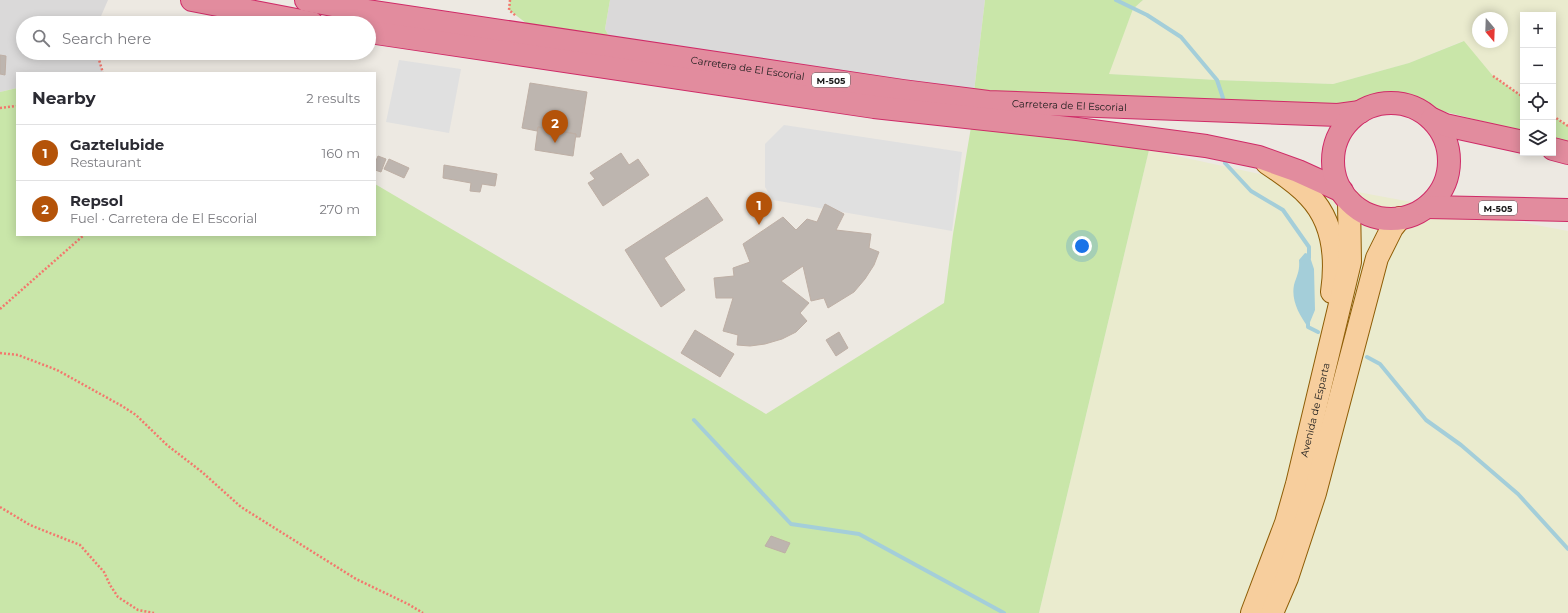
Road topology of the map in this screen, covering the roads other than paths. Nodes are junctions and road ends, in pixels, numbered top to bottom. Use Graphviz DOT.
graph roads {
  1 [pos="192,0"];
  2 [pos="306,0"];
  3 [pos="275,16"];
  4 [pos="376,33"];
  5 [pos="1360,112"];
  6 [pos="1432,119"];
  7 [pos="1520,141"];
  8 [pos="1556,150"];
  9 [pos="1568,152"];
  10 [pos="1259,157"];
  11 [pos="1345,196"];
  12 [pos="1427,206"];
  13 [pos="1568,210"];
  14 [pos="1400,218"];
  15 [pos="1316,404"];
  16 [pos="1252,613"];
  17 [pos="1272,613"];
  1 -- 3 [label="highway"];
  2 -- 5 [label="highway, Carretera de El Escorial / M-505"];
  4 -- 10 [label="highway, Carretera de El Escorial / M-505"];
  5 -- 6 [label="highway, M-505"];
  5 -- 11 [label="highway, M-505"];
  6 -- 7 [label="highway, M-505"];
  6 -- 12 [label="highway, M-505"];
  8 -- 9 [label="highway"];
  10 -- 11 [label="highway, Carretera de El Escorial / M-505"];
  10 -- 15 [label="main road"];
  11 -- 14 [label="highway, M-505"];
  11 -- 15 [label="main road, Avenida de Esparta"];
  12 -- 13 [label="highway, M-505"];
  12 -- 14 [label="highway, M-505"];
  14 -- 17 [label="main road, Avenida de Esparta"];
  15 -- 16 [label="main road, Avenida de Esparta"];
}
